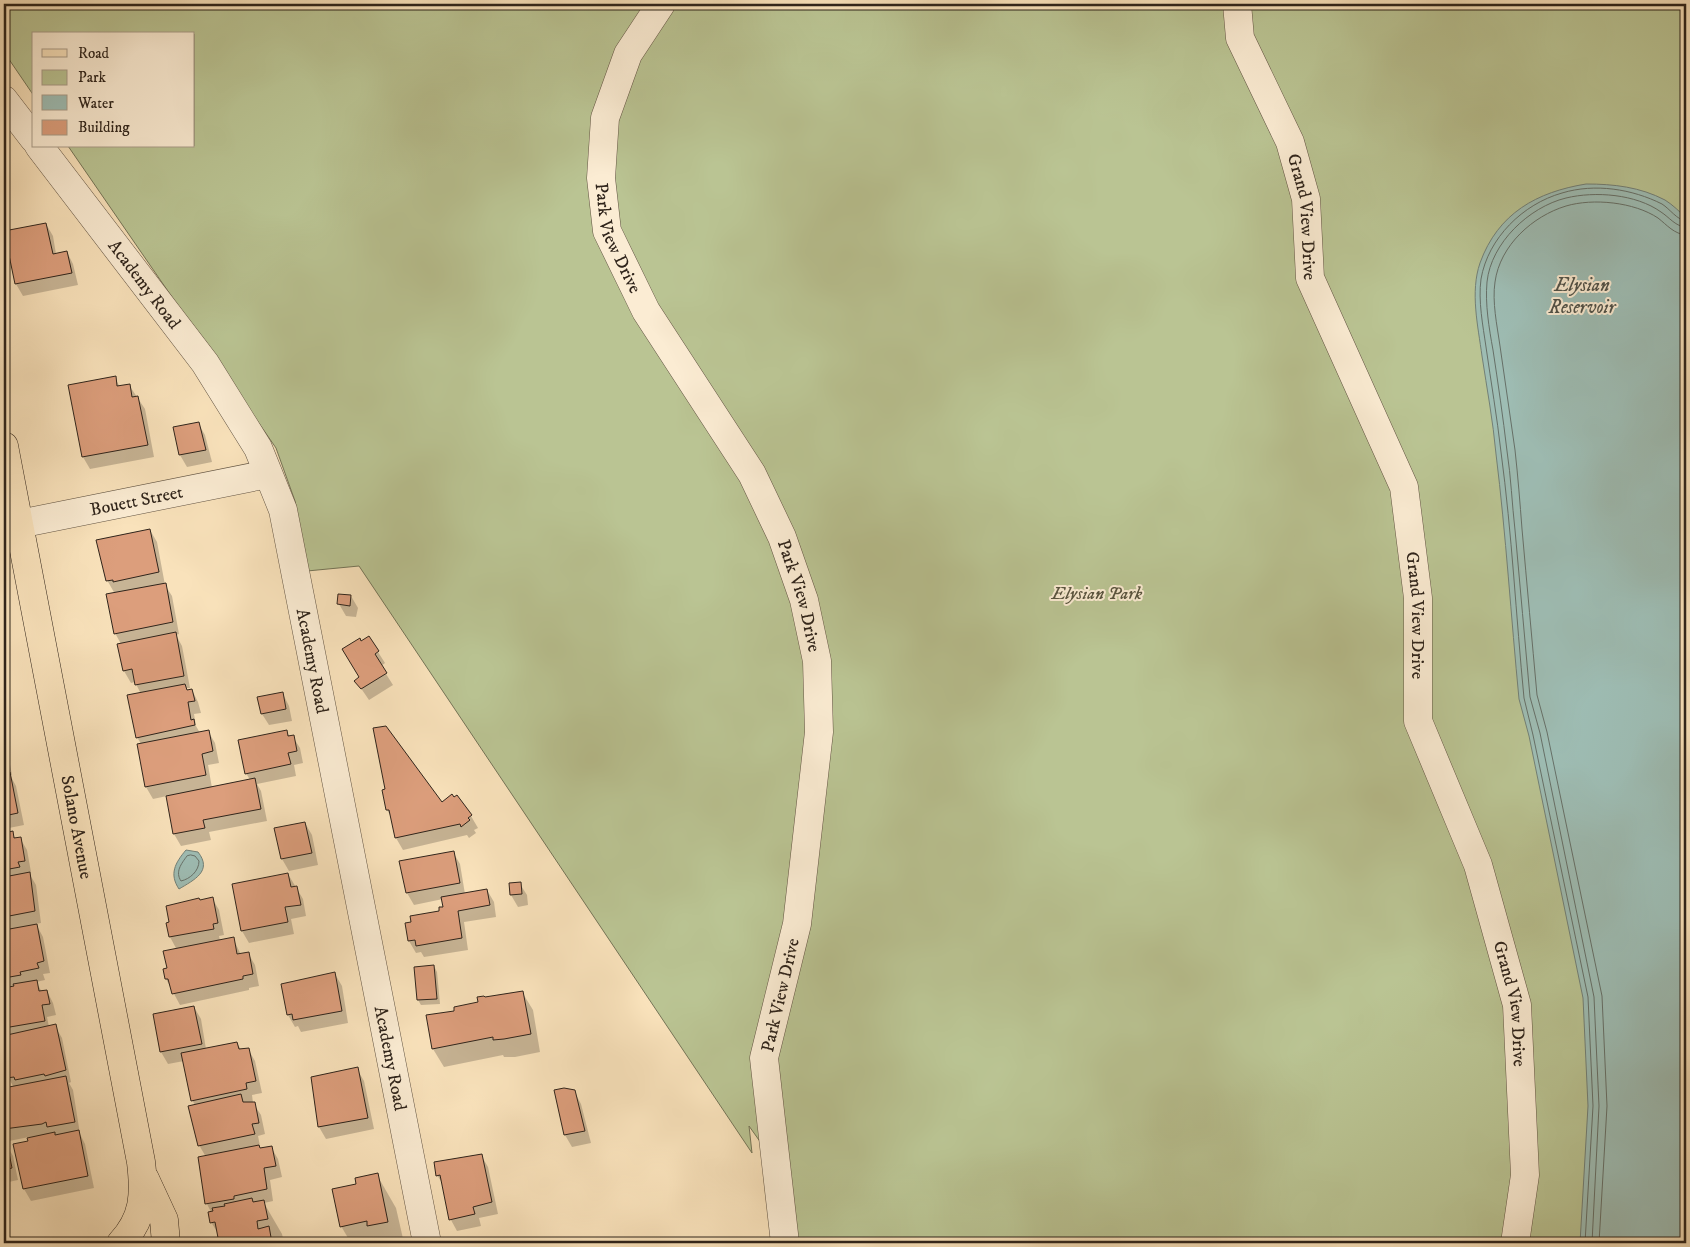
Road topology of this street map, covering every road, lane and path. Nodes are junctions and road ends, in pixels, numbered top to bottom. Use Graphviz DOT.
graph roads {
  1 [pos="660,4"];
  2 [pos="1237,4"];
  3 [pos="4,100"];
  4 [pos="32,136"];
  5 [pos="41,148"];
  6 [pos="4,446"];
  7 [pos="268,474"];
  8 [pos="11,526"];
  9 [pos="142,1174"];
  10 [pos="121,1243"];
  11 [pos="166,1243"];
  12 [pos="427,1243"];
  13 [pos="785,1243"];
  14 [pos="1515,1243"];
  1 -- 13 [label="street, Park View Drive"];
  2 -- 14 [label="street, Grand View Drive"];
  3 -- 4 [label="street"];
  5 -- 7 [label="street, Academy Road"];
  6 -- 8 [label="main road, Solano Avenue"];
  7 -- 8 [label="street, Bouett Street"];
  7 -- 12 [label="street, Academy Road"];
  8 -- 9 [label="main road, Solano Avenue"];
  9 -- 10 [label="main road, Solano Avenue"];
  9 -- 11 [label="main road"];
}
